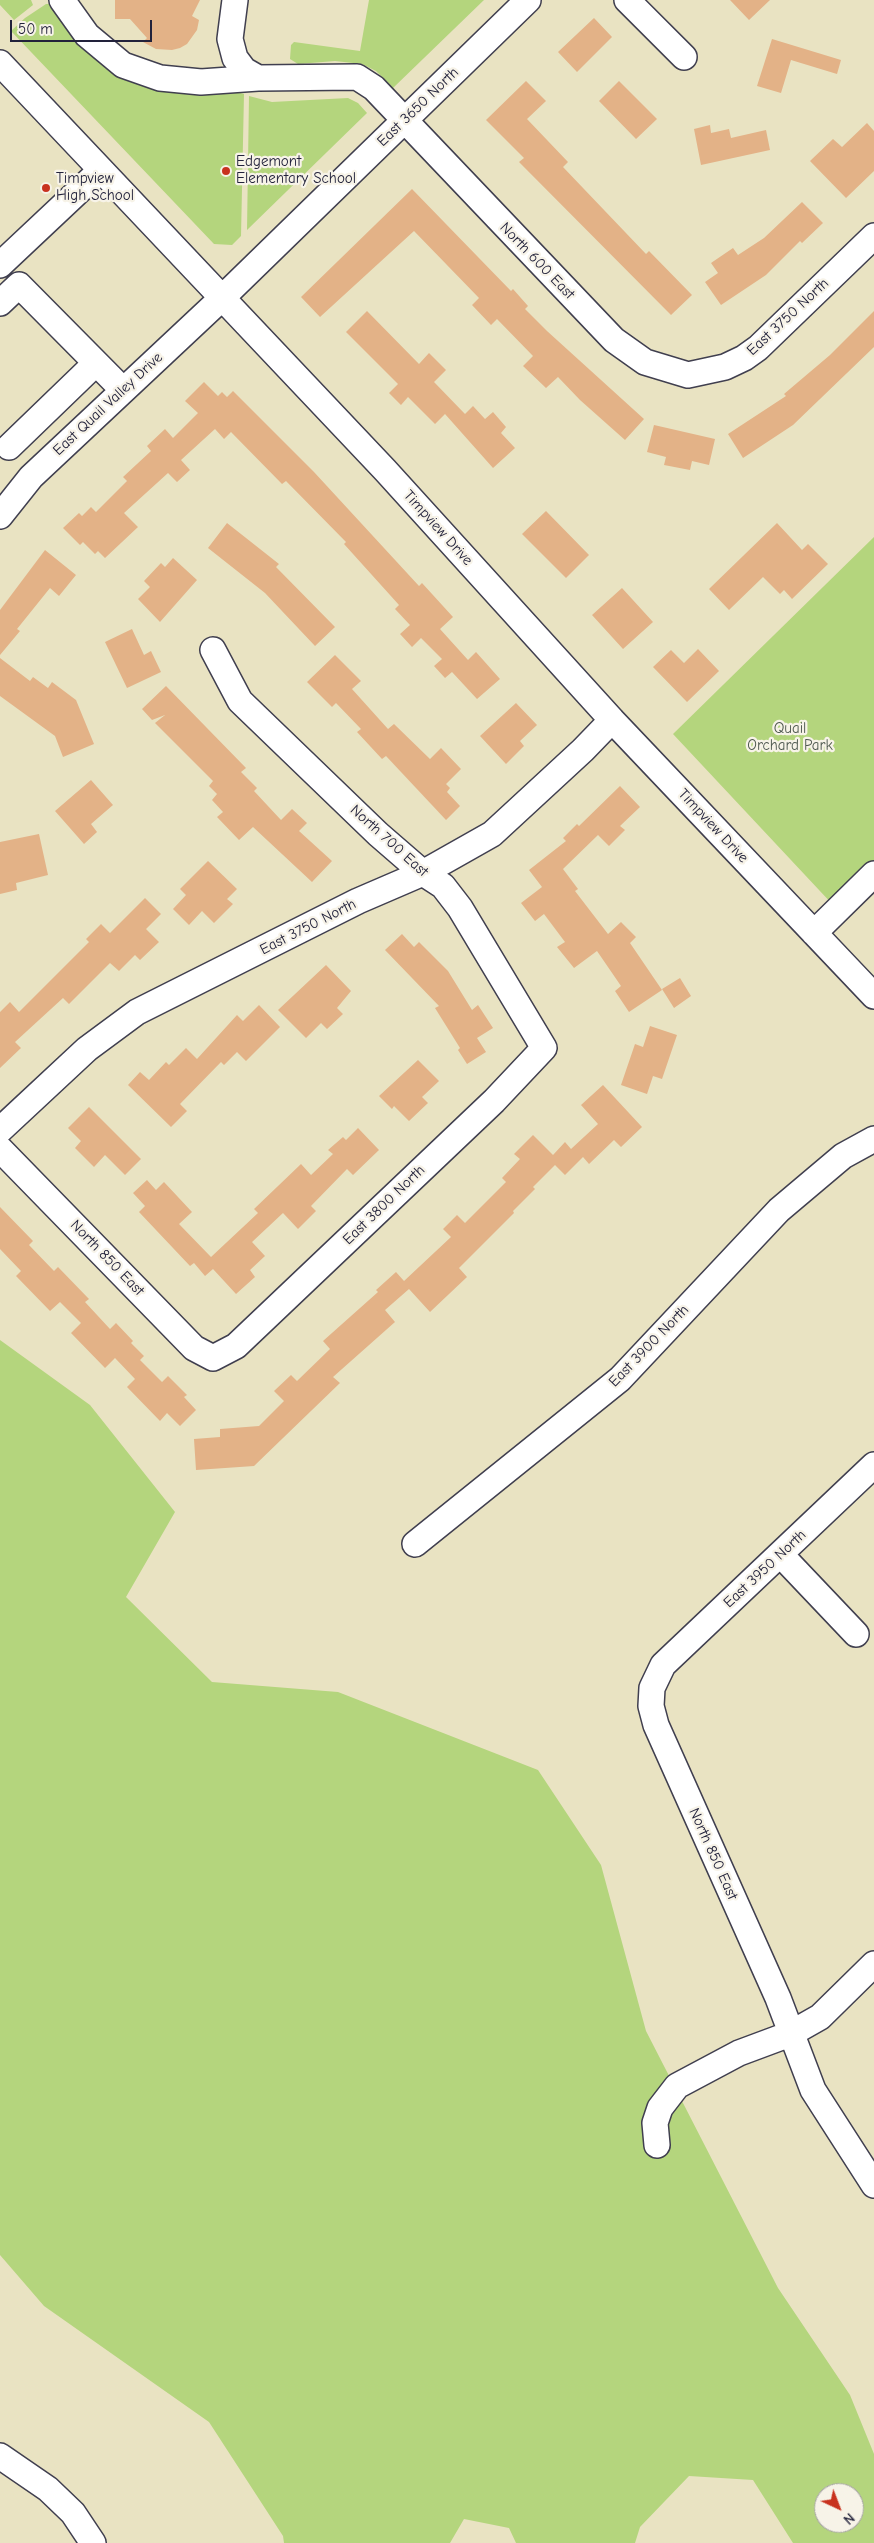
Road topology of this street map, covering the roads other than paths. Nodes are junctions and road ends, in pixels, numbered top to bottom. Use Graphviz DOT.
graph roads {
  1 [pos="62,0"];
  2 [pos="235,0"];
  3 [pos="528,0"];
  4 [pos="628,0"];
  5 [pos="684,57"];
  6 [pos="0,63"];
  7 [pos="258,78"];
  8 [pos="403,121"];
  9 [pos="101,170"];
  10 [pos="874,236"];
  11 [pos="0,266"];
  12 [pos="222,298"];
  13 [pos="0,303"];
  14 [pos="96,363"];
  15 [pos="688,375"];
  16 [pos="123,390"];
  17 [pos="4,442"];
  18 [pos="36,473"];
  19 [pos="4,503"];
  20 [pos="213,650"];
  21 [pos="612,720"];
  22 [pos="422,873"];
  23 [pos="874,874"];
  24 [pos="814,933"];
  25 [pos="874,996"];
  26 [pos="544,1048"];
  27 [pos="0,1130"];
  28 [pos="874,1139"];
  29 [pos="0,1149"];
  30 [pos="218,1355"];
  31 [pos="874,1466"];
  32 [pos="415,1544"];
  33 [pos="781,1555"];
  34 [pos="856,1634"];
  35 [pos="657,1673"];
  36 [pos="874,1964"];
  37 [pos="790,2034"];
  38 [pos="657,2146"];
  39 [pos="874,2185"];
  40 [pos="0,2456"];
  41 [pos="93,2543"];
  1 -- 7 [label="street, North 600 East"];
  2 -- 7 [label="street"];
  3 -- 8 [label="street, East 3650 North"];
  4 -- 5 [label="street"];
  6 -- 9 [label="street, Timpview Drive"];
  7 -- 8 [label="street, North 600 East"];
  8 -- 12 [label="street, East 3650 North"];
  8 -- 15 [label="street, North 600 East"];
  9 -- 11 [label="street"];
  9 -- 12 [label="street, Timpview Drive"];
  10 -- 15 [label="street, East 3750 North"];
  12 -- 16 [label="street, East Quail Valley Drive"];
  12 -- 21 [label="street, Timpview Drive"];
  13 -- 14 [label="street"];
  14 -- 16 [label="street"];
  14 -- 17 [label="street"];
  16 -- 18 [label="street, East Quail Valley Drive"];
  17 -- 18 [label="street"];
  18 -- 19 [label="street, East Quail Valley Drive"];
  20 -- 22 [label="street, North 700 East"];
  21 -- 22 [label="street, East 3750 North"];
  21 -- 24 [label="street, Timpview Drive"];
  22 -- 26 [label="street, North 700 East"];
  22 -- 27 [label="street, East 3750 North"];
  23 -- 24 [label="street"];
  24 -- 25 [label="street, Timpview Drive"];
  26 -- 30 [label="street, East 3800 North"];
  28 -- 32 [label="street, East 3900 North"];
  29 -- 30 [label="street, North 850 East"];
  31 -- 33 [label="street, East 3950 North"];
  33 -- 34 [label="street"];
  33 -- 35 [label="street, East 3950 North"];
  35 -- 37 [label="street, North 850 East"];
  36 -- 37 [label="street"];
  37 -- 38 [label="street"];
  37 -- 39 [label="street, North 850 East"];
  40 -- 41 [label="street"];
}
